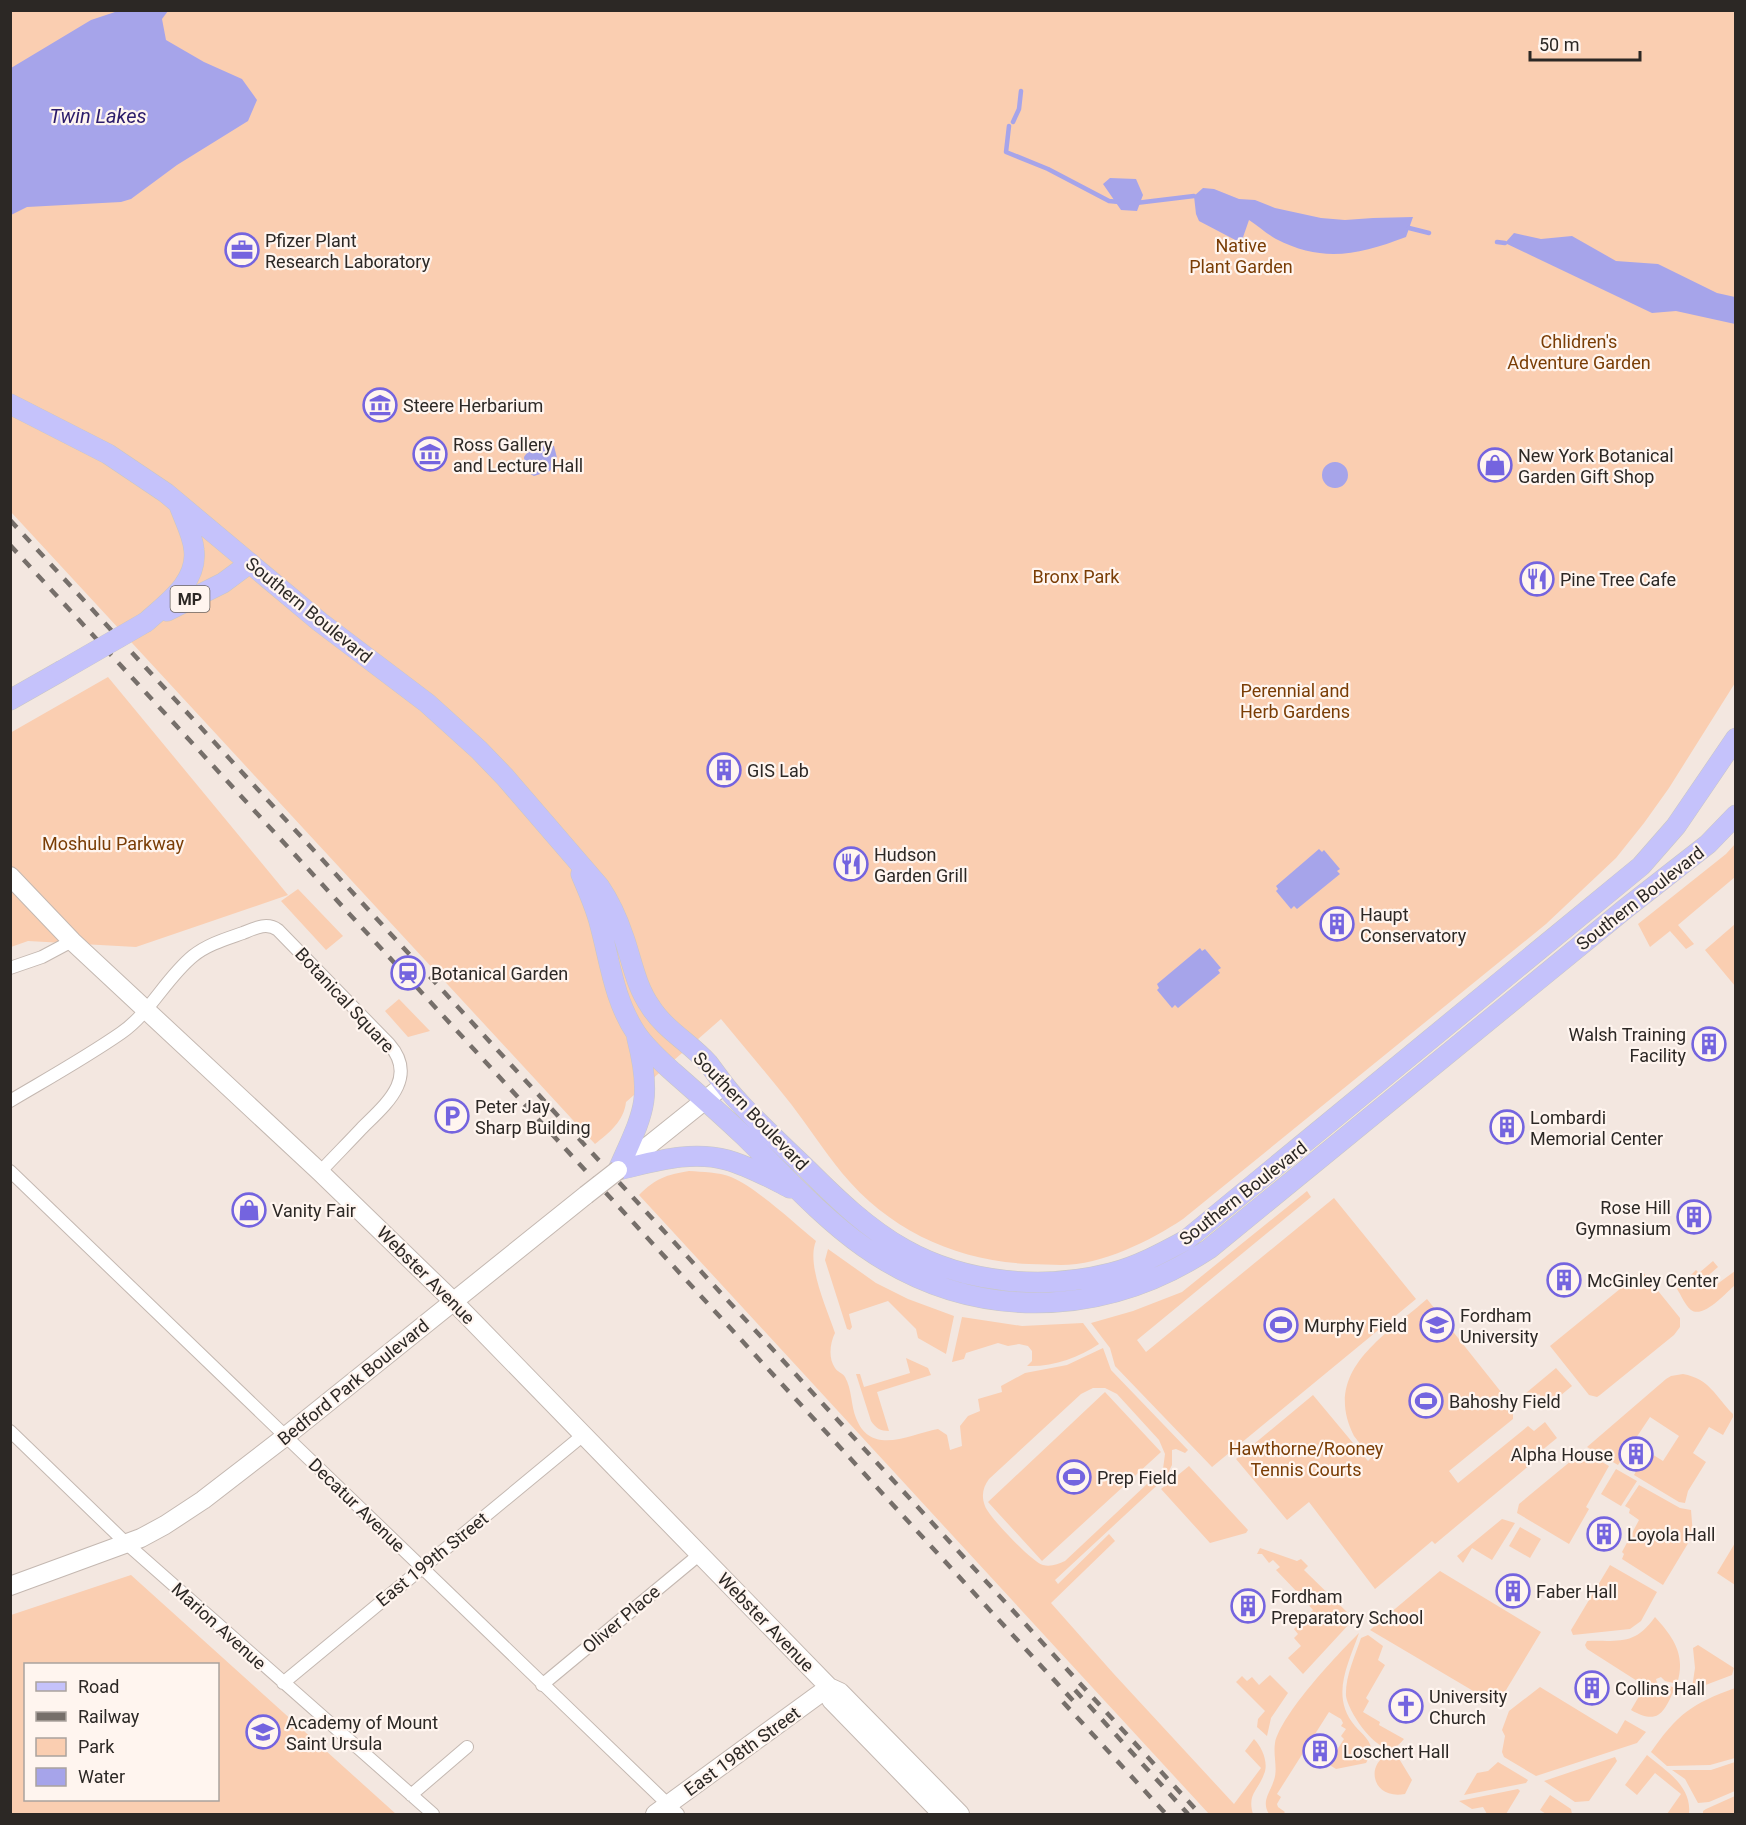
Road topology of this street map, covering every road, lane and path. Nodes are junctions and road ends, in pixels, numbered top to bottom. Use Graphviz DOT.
graph roads {
  1 [pos="10,404"];
  2 [pos="178,502"];
  3 [pos="250,563"];
  4 [pos="146,622"];
  5 [pos="10,700"];
  6 [pos="1736,738"];
  7 [pos="1736,815"];
  8 [pos="574,858"];
  9 [pos="10,876"];
  10 [pos="72,941"];
  11 [pos="10,968"];
  12 [pos="146,1010"];
  13 [pos="635,1032"];
  14 [pos="724,1085"];
  15 [pos="10,1101"];
  16 [pos="706,1101"];
  17 [pos="618,1170"];
  18 [pos="10,1171"];
  19 [pos="320,1172"];
  20 [pos="805,1195"];
  21 [pos="453,1301"];
  22 [pos="10,1431"];
  23 [pos="286,1436"];
  24 [pos="582,1436"];
  25 [pos="128,1544"];
  26 [pos="700,1554"];
  27 [pos="422,1567"];
  28 [pos="10,1586"];
  29 [pos="283,1683"];
  30 [pos="542,1685"];
  31 [pos="829,1687"];
  32 [pos="467,1747"];
  33 [pos="411,1795"];
  34 [pos="667,1811"];
  35 [pos="433,1815"];
  36 [pos="942,1815"];
  37 [pos="960,1815"];
  1 -- 2 [label="main road, Southern Boulevard"];
  2 -- 3 [label="main road, Southern Boulevard"];
  2 -- 4 [label="main road"];
  3 -- 4 [label="main road, MP"];
  3 -- 8 [label="main road, Southern Boulevard"];
  4 -- 5 [label="main road, MP, bridge"];
  6 -- 14 [label="main road, Southern Boulevard"];
  7 -- 20 [label="main road, Southern Boulevard"];
  8 -- 13 [label="main road, Southern Boulevard"];
  8 -- 14 [label="main road, Southern Boulevard"];
  9 -- 10 [label="main road, Webster Avenue"];
  10 -- 11 [label="street"];
  10 -- 12 [label="main road, Webster Avenue"];
  12 -- 15 [label="street"];
  12 -- 19 [label="main road, Webster Avenue"];
  12 -- 19 [label="street, Botanical Square"];
  13 -- 16 [label="main road, Southern Boulevard"];
  13 -- 17 [label="main road"];
  14 -- 16 [label="main road, Bedford Park Boulevard"];
  16 -- 17 [label="main road, Bedford Park Boulevard"];
  16 -- 20 [label="main road, Southern Boulevard"];
  17 -- 20 [label="main road"];
  17 -- 21 [label="main road, Bedford Park Boulevard, bridge"];
  18 -- 23 [label="street, Decatur Avenue"];
  19 -- 21 [label="main road, Webster Avenue"];
  21 -- 23 [label="main road, Bedford Park Boulevard"];
  21 -- 24 [label="main road, Webster Avenue"];
  22 -- 25 [label="street, Marion Avenue"];
  23 -- 25 [label="main road, Bedford Park Boulevard"];
  23 -- 27 [label="street, Decatur Avenue"];
  24 -- 26 [label="main road, Webster Avenue"];
  24 -- 27 [label="street, East 199th Street"];
  25 -- 28 [label="main road, Bedford Park Boulevard"];
  25 -- 29 [label="street, Marion Avenue"];
  26 -- 30 [label="street, Oliver Place"];
  26 -- 31 [label="main road, Webster Avenue"];
  27 -- 29 [label="street, East 199th Street"];
  27 -- 30 [label="street, Decatur Avenue"];
  29 -- 33 [label="street, Marion Avenue"];
  30 -- 34 [label="street, Decatur Avenue"];
  31 -- 34 [label="main road, East 198th Street"];
  31 -- 36 [label="main road, Webster Avenue"];
  31 -- 37 [label="main road, Webster Avenue"];
  32 -- 33 [label="street"];
  33 -- 35 [label="street, Marion Avenue"];
}
